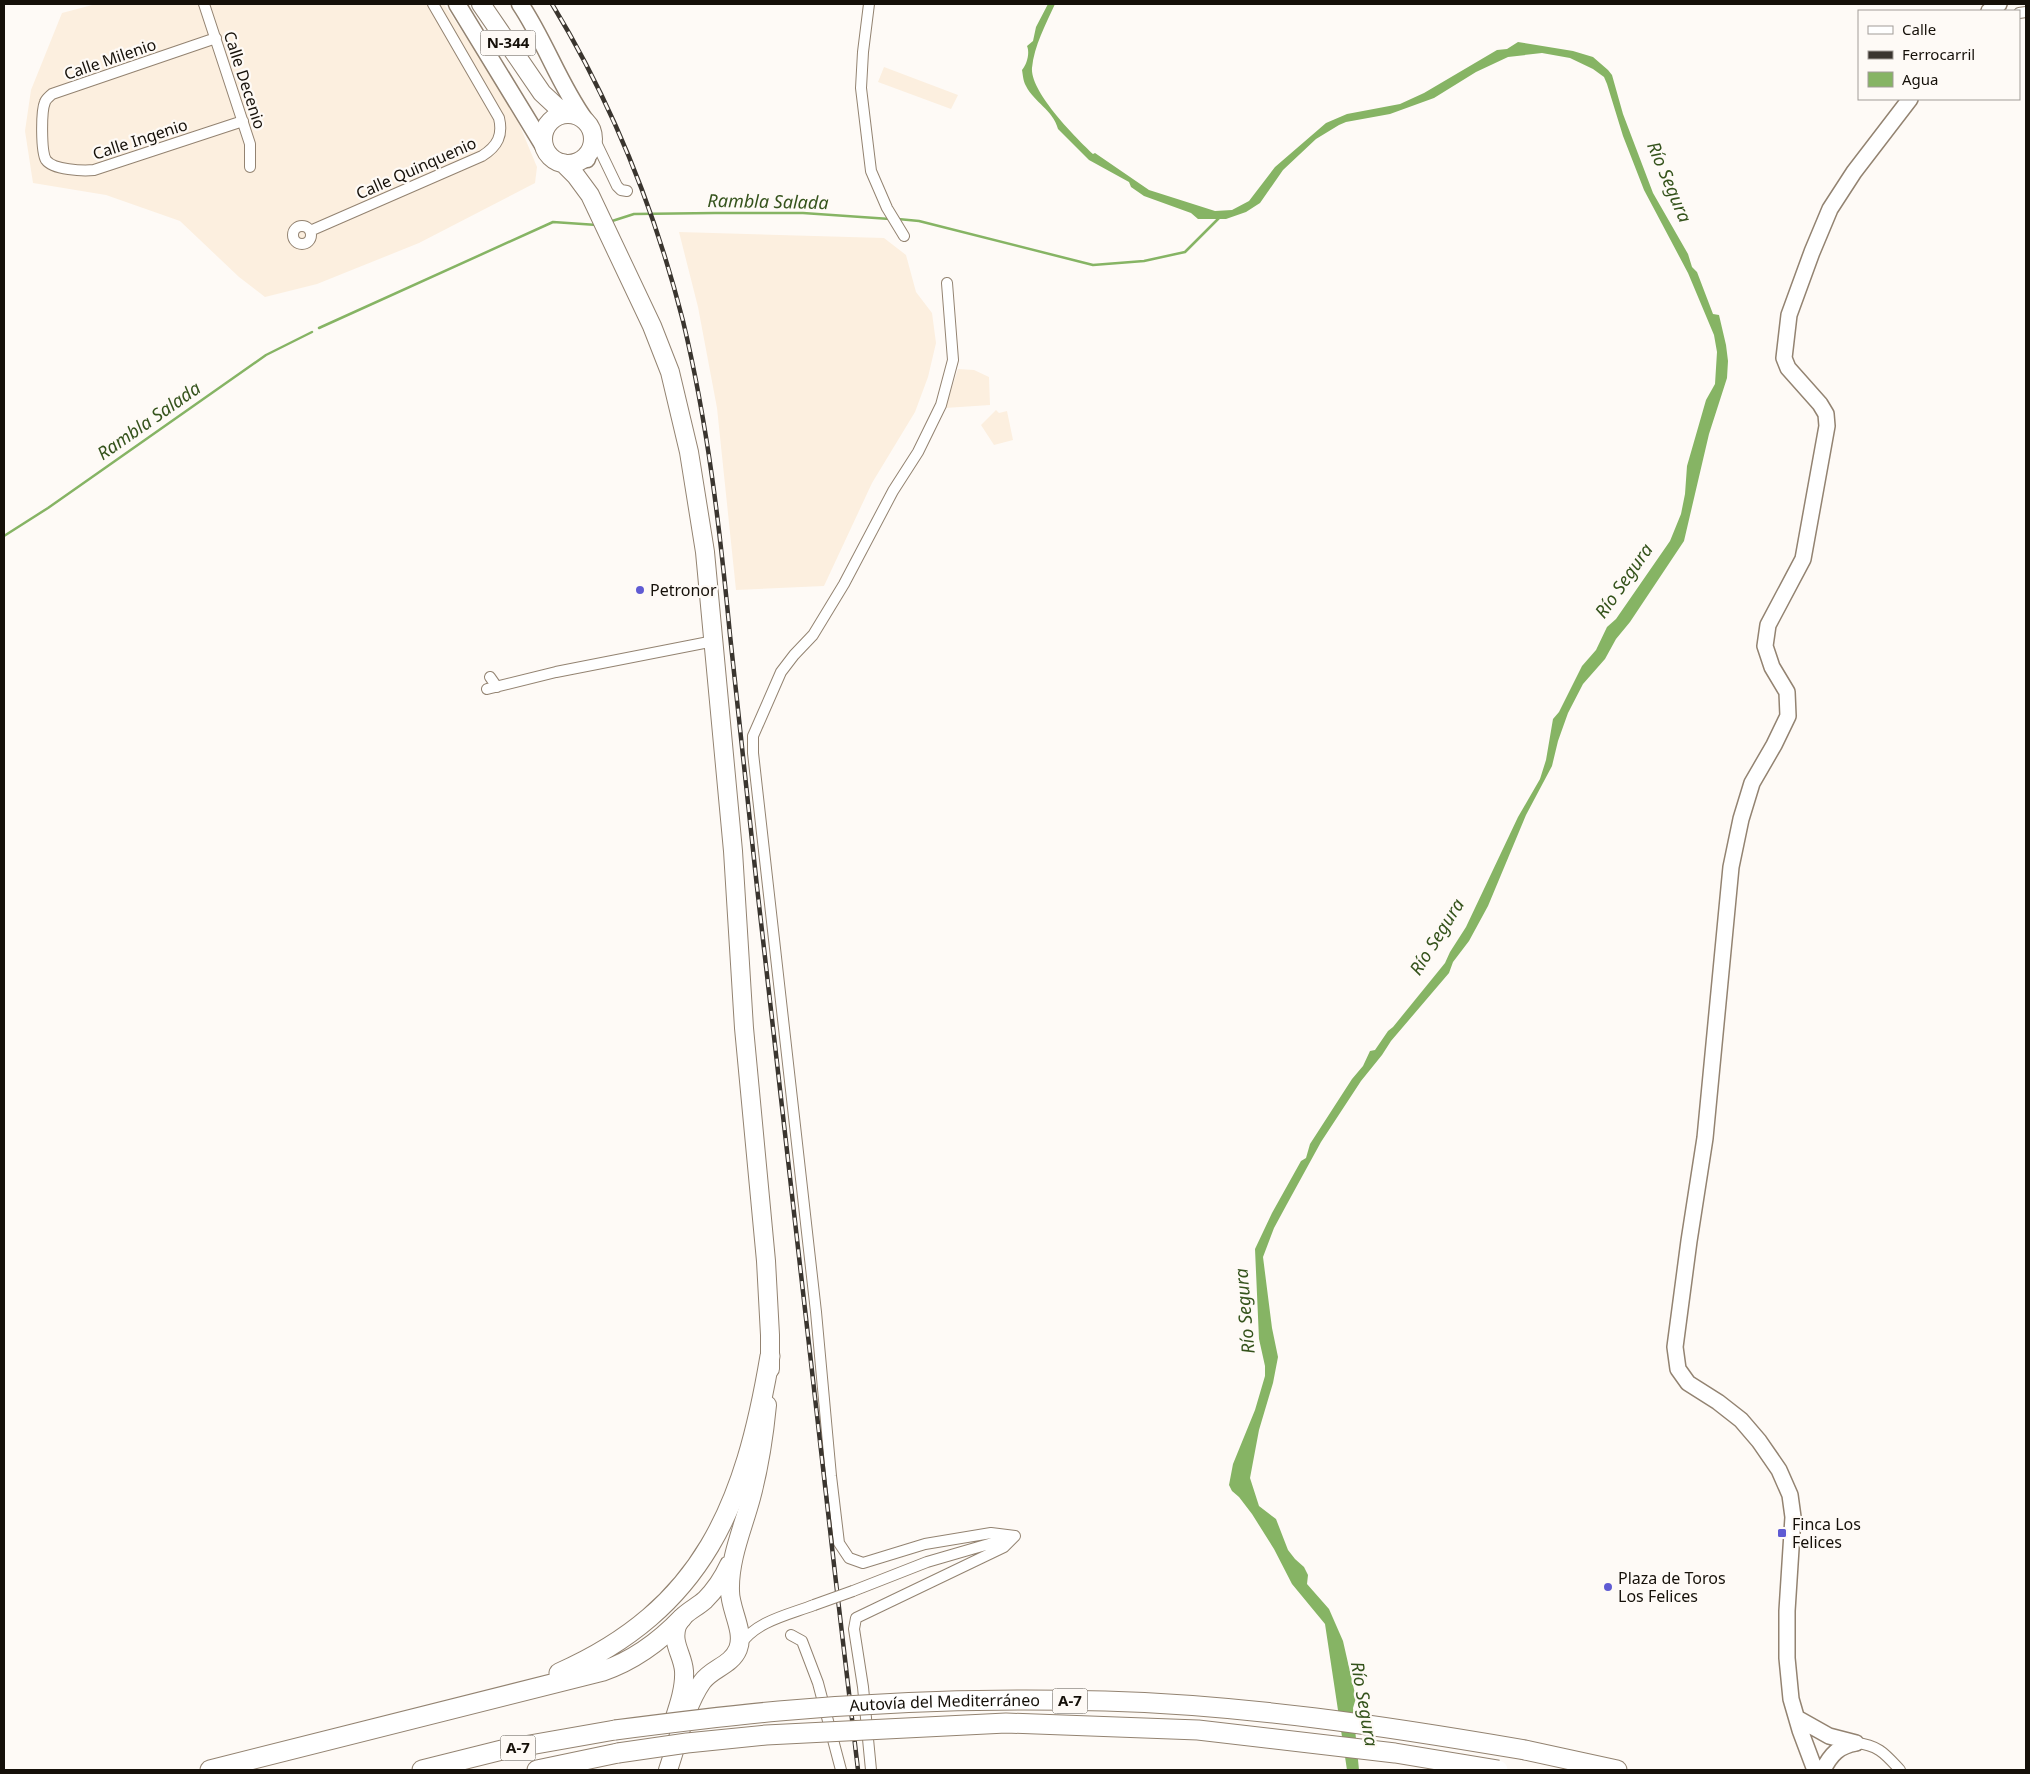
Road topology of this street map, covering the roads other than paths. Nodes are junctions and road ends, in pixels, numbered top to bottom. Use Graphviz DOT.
graph roads {
  1 [pos="204,4"];
  2 [pos="433,4"];
  3 [pos="452,4"];
  4 [pos="458,4"];
  5 [pos="481,4"];
  6 [pos="520,4"];
  7 [pos="870,4"];
  8 [pos="475,33"];
  9 [pos="216,38"];
  10 [pos="534,82"];
  11 [pos="1909,100"];
  12 [pos="579,117"];
  13 [pos="243,122"];
  14 [pos="43,132"];
  15 [pos="544,138"];
  16 [pos="593,157"];
  17 [pos="563,163"];
  18 [pos="250,167"];
  19 [pos="627,191"];
  20 [pos="593,202"];
  21 [pos="310,231"];
  22 [pos="904,236"];
  23 [pos="947,283"];
  24 [pos="714,641"];
  25 [pos="490,677"];
  26 [pos="770,1356"];
  27 [pos="1015,1536"];
  28 [pos="735,1553"];
  29 [pos="689,1613"];
  30 [pos="736,1622"];
  31 [pos="761,1625"];
  32 [pos="791,1635"];
  33 [pos="738,1648"];
  34 [pos="680,1655"];
  35 [pos="717,1669"];
  36 [pos="498,1697"];
  37 [pos="1796,1718"];
  38 [pos="1829,1736"];
  39 [pos="1856,1743"];
  40 [pos="1806,1747"];
  41 [pos="1830,1756"];
  42 [pos="210,1770"];
  43 [pos="422,1770"];
  44 [pos="537,1770"];
  45 [pos="658,1770"];
  46 [pos="668,1770"];
  47 [pos="841,1770"];
  48 [pos="871,1770"];
  49 [pos="1498,1770"];
  50 [pos="1617,1770"];
  51 [pos="1816,1770"];
  52 [pos="1823,1770"];
  53 [pos="1900,1770"];
  1 -- 9 [label="street, Calle Decenio"];
  2 -- 21 [label="street, Calle Quinquenio"];
  3 -- 8 [label="street"];
  4 -- 8 [label="main road"];
  5 -- 10 [label="highway, N-344"];
  6 -- 12 [label="main road"];
  7 -- 22 [label="street"];
  8 -- 15 [label="main road"];
  9 -- 13 [label="street, Calle Decenio"];
  9 -- 14 [label="street, Calle Milenio"];
  10 -- 12 [label="highway, N-344"];
  10 -- 15 [label="highway, N-344"];
  11 -- 37 [label="main road"];
  12 -- 15 [label="highway"];
  12 -- 16 [label="highway"];
  13 -- 14 [label="street, Calle Ingenio"];
  13 -- 18 [label="street, Calle Decenio"];
  15 -- 17 [label="highway"];
  16 -- 17 [label="highway"];
  16 -- 19 [label="street"];
  16 -- 20 [label="highway"];
  17 -- 20 [label="highway"];
  20 -- 24 [label="highway"];
  23 -- 27 [label="street"];
  24 -- 25 [label="street"];
  24 -- 26 [label="highway"];
  26 -- 28 [label="highway"];
  26 -- 36 [label="highway"];
  27 -- 31 [label="street, bridge"];
  27 -- 48 [label="street"];
  28 -- 29 [label="highway"];
  28 -- 30 [label="highway"];
  29 -- 30 [label="highway"];
  29 -- 34 [label="highway"];
  29 -- 36 [label="highway"];
  30 -- 31 [label="street"];
  30 -- 33 [label="highway"];
  31 -- 33 [label="street"];
  32 -- 47 [label="street"];
  33 -- 35 [label="highway"];
  34 -- 35 [label="highway"];
  34 -- 45 [label="highway"];
  35 -- 46 [label="highway"];
  36 -- 42 [label="highway"];
  37 -- 38 [label="main road"];
  37 -- 40 [label="main road"];
  38 -- 39 [label="main road"];
  38 -- 40 [label="main road"];
  39 -- 41 [label="main road"];
  39 -- 53 [label="street"];
  40 -- 41 [label="main road"];
  40 -- 51 [label="main road"];
  41 -- 52 [label="main road"];
  43 -- 50 [label="highway, Autovía del Mediterráneo / A-7, bridge"];
  44 -- 49 [label="highway, Autovía del Mediterráneo / A-7, bridge"];
}
